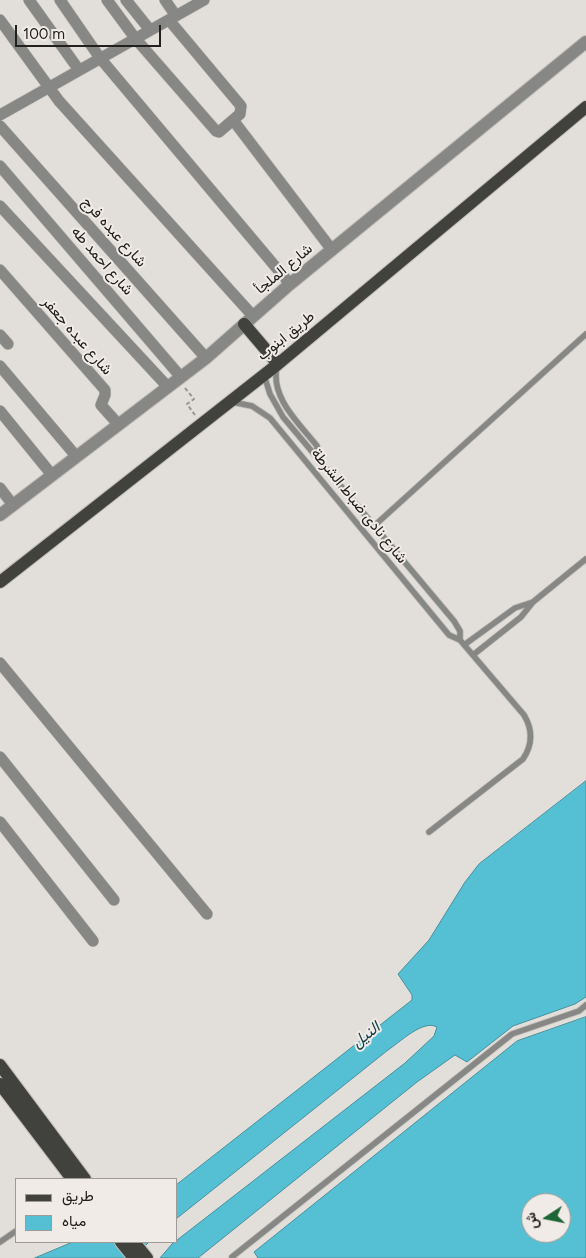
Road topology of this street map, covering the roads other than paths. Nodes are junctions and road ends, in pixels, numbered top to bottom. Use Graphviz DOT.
graph roads {
  1 [pos="29,0"];
  2 [pos="60,0"];
  3 [pos="107,0"];
  4 [pos="126,0"];
  5 [pos="165,0"];
  6 [pos="204,0"];
  7 [pos="173,18"];
  8 [pos="0,20"];
  9 [pos="150,30"];
  10 [pos="135,38"];
  11 [pos="586,42"];
  12 [pos="100,58"];
  13 [pos="79,70"];
  14 [pos="48,87"];
  15 [pos="586,107"];
  16 [pos="0,115"];
  17 [pos="233,120"];
  18 [pos="0,126"];
  19 [pos="0,166"];
  20 [pos="0,206"];
  21 [pos="332,250"];
  22 [pos="0,270"];
  23 [pos="290,284"];
  24 [pos="249,323"];
  25 [pos="586,334"];
  26 [pos="0,335"];
  27 [pos="8,344"];
  28 [pos="206,358"];
  29 [pos="278,364"];
  30 [pos="0,366"];
  31 [pos="264,374"];
  32 [pos="181,380"];
  33 [pos="167,386"];
  34 [pos="230,402"];
  35 [pos="0,411"];
  36 [pos="118,424"];
  37 [pos="297,434"];
  38 [pos="289,440"];
  39 [pos="314,454"];
  40 [pos="76,456"];
  41 [pos="52,475"];
  42 [pos="0,488"];
  43 [pos="13,505"];
  44 [pos="0,515"];
  45 [pos="374,526"];
  46 [pos="586,559"];
  47 [pos="0,582"];
  48 [pos="533,602"];
  49 [pos="462,642"];
  50 [pos="473,655"];
  51 [pos="0,662"];
  52 [pos="0,758"];
  53 [pos="0,822"];
  54 [pos="429,832"];
  55 [pos="114,900"];
  56 [pos="207,914"];
  57 [pos="93,941"];
  58 [pos="586,1005"];
  59 [pos="0,1066"];
  60 [pos="0,1084"];
  61 [pos="61,1157"];
  62 [pos="72,1178"];
  63 [pos="84,1178"];
  64 [pos="15,1232"];
  65 [pos="0,1242"];
  66 [pos="122,1243"];
  67 [pos="135,1243"];
  68 [pos="232,1257"];
  69 [pos="134,1258"];
  70 [pos="147,1258"];
  1 -- 13 [label="street"];
  2 -- 12 [label="street"];
  3 -- 10 [label="street"];
  4 -- 9 [label="street"];
  5 -- 7 [label="street"];
  6 -- 7 [label="street"];
  7 -- 9 [label="street"];
  7 -- 17 [label="street"];
  8 -- 14 [label="street"];
  9 -- 10 [label="street"];
  10 -- 12 [label="street"];
  10 -- 17 [label="street"];
  11 -- 21 [label="street, شارع الملجأ"];
  12 -- 13 [label="street"];
  12 -- 23 [label="street"];
  13 -- 14 [label="street"];
  14 -- 16 [label="street"];
  14 -- 24 [label="street"];
  15 -- 29 [label="main road, طريق ابنوب"];
  17 -- 21 [label="street"];
  18 -- 28 [label="street, شارع عبده فرج"];
  19 -- 32 [label="street, شارع احمد طه"];
  20 -- 33 [label="street"];
  21 -- 23 [label="street, شارع الملجأ"];
  22 -- 36 [label="street, شارع عبده جعفر"];
  23 -- 24 [label="street, شارع الملجأ"];
  24 -- 28 [label="street, شارع الملجأ"];
  24 -- 29 [label="main road"];
  25 -- 45 [label="lane"];
  26 -- 27 [label="street"];
  28 -- 32 [label="street, شارع الملجأ"];
  29 -- 31 [label="main road, طريق ابنوب"];
  29 -- 39 [label="lane"];
  30 -- 40 [label="street"];
  31 -- 34 [label="main road, طريق ابنوب"];
  31 -- 37 [label="lane, شارع نادى ضباط الشرطة"];
  32 -- 33 [label="street, شارع الملجأ"];
  33 -- 36 [label="street, شارع الملجأ"];
  34 -- 38 [label="lane, شارع نادى ضباط الشرطة"];
  34 -- 47 [label="main road, طريق ابنوب"];
  35 -- 41 [label="street"];
  36 -- 40 [label="street, شارع الملجأ"];
  37 -- 38 [label="lane"];
  37 -- 39 [label="lane, شارع نادى ضباط الشرطة"];
  38 -- 49 [label="lane, شارع نادى ضباط الشرطة"];
  39 -- 45 [label="lane, شارع نادى ضباط الشرطة"];
  40 -- 41 [label="street, شارع الملجأ"];
  41 -- 43 [label="street, شارع الملجأ"];
  42 -- 43 [label="street"];
  43 -- 44 [label="street, شارع الملجأ"];
  45 -- 49 [label="lane, شارع نادى ضباط الشرطة"];
  46 -- 48 [label="lane"];
  48 -- 49 [label="lane"];
  48 -- 50 [label="lane"];
  49 -- 50 [label="lane, شارع نادى ضباط الشرطة"];
  50 -- 54 [label="lane, شارع نادى ضباط الشرطة"];
  51 -- 56 [label="street"];
  52 -- 55 [label="street"];
  53 -- 57 [label="street"];
  58 -- 68 [label="lane"];
  59 -- 61 [label="main road"];
  60 -- 61 [label="main road"];
  61 -- 62 [label="main road"];
  61 -- 63 [label="main road"];
  64 -- 65 [label="lane"];
  66 -- 69 [label="main road"];
  67 -- 70 [label="main road"];
}
